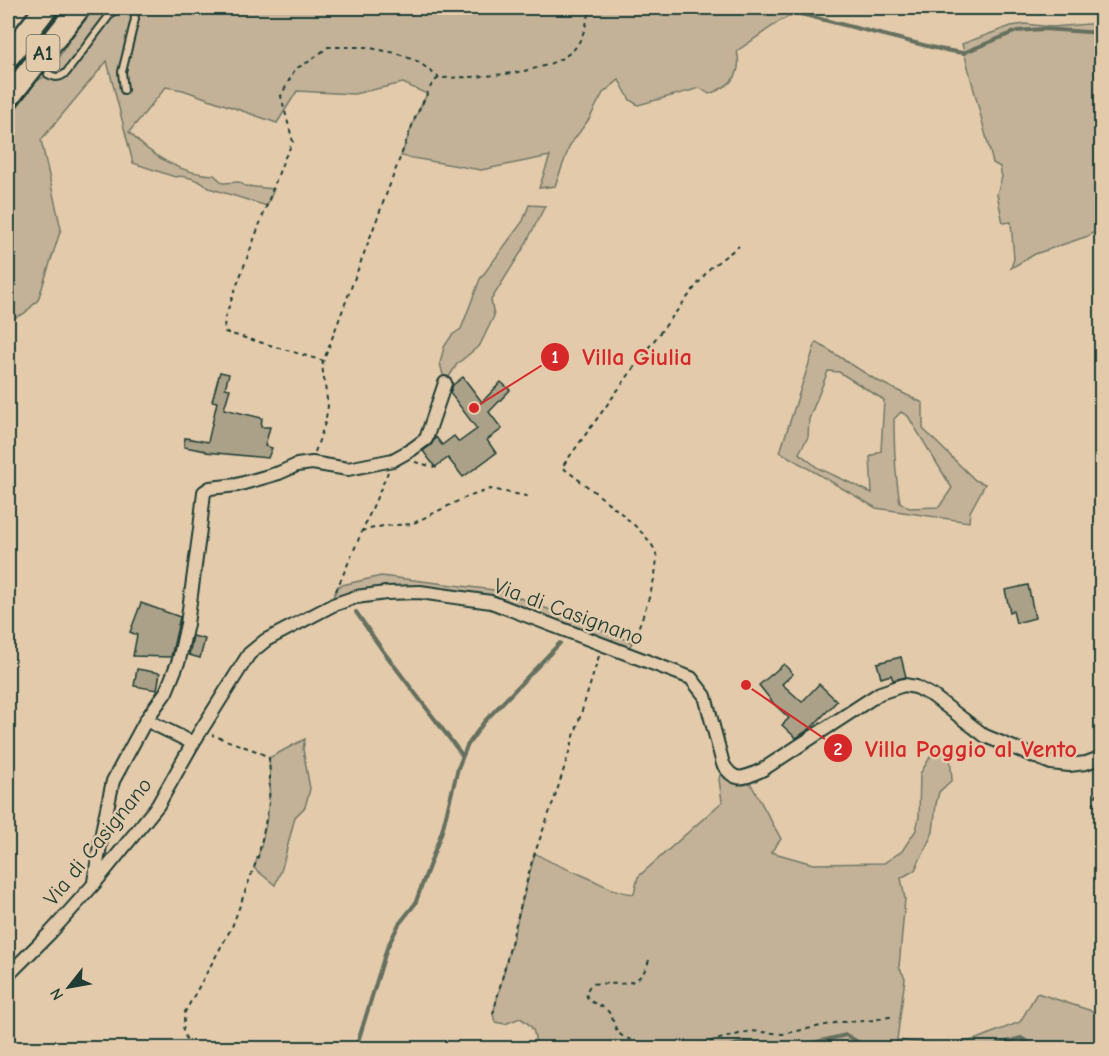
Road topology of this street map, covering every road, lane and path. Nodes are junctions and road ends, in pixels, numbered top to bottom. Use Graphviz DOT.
graph roads {
  1 [pos="28,8"];
  2 [pos="46,8"];
  3 [pos="79,8"];
  4 [pos="118,8"];
  5 [pos="128,8"];
  6 [pos="591,8"];
  7 [pos="8,34"];
  8 [pos="8,57"];
  9 [pos="48,74"];
  10 [pos="439,78"];
  11 [pos="124,90"];
  12 [pos="8,98"];
  13 [pos="739,246"];
  14 [pos="324,361"];
  15 [pos="446,383"];
  16 [pos="413,462"];
  17 [pos="312,464"];
  18 [pos="395,466"];
  19 [pos="438,468"];
  20 [pos="531,497"];
  21 [pos="361,531"];
  22 [pos="329,607"];
  23 [pos="603,644"];
  24 [pos="627,654"];
  25 [pos="146,720"];
  26 [pos="202,731"];
  27 [pos="193,744"];
  28 [pos="1101,757"];
  29 [pos="1101,785"];
  30 [pos="1101,821"];
  31 [pos="94,884"];
  32 [pos="649,960"];
  33 [pos="8,975"];
  34 [pos="493,1014"];
  35 [pos="895,1016"];
  36 [pos="652,1046"];
  37 [pos="190,1048"];
  38 [pos="638,1048"];
  1 -- 7 [label="highway, A1"];
  2 -- 8 [label="highway, A1"];
  3 -- 12 [label="highway, A1"];
  4 -- 9 [label="lane"];
  5 -- 11 [label="lane"];
  6 -- 10 [label="path"];
  10 -- 14 [label="path"];
  10 -- 14 [label="path"];
  13 -- 24 [label="path"];
  14 -- 17 [label="path"];
  15 -- 17 [label="street"];
  16 -- 19 [label="path"];
  17 -- 25 [label="street"];
  18 -- 21 [label="path"];
  20 -- 21 [label="path"];
  21 -- 22 [label="path"];
  22 -- 23 [label="street, Via di Casignano"];
  22 -- 26 [label="street, Via di Casignano"];
  23 -- 24 [label="street, Via di Casignano"];
  23 -- 34 [label="path"];
  24 -- 28 [label="street, Via di Casignano"];
  25 -- 27 [label="street"];
  25 -- 31 [label="street"];
  26 -- 27 [label="street, Via di Casignano"];
  26 -- 37 [label="path"];
  27 -- 31 [label="street, Via di Casignano"];
  29 -- 30 [label="path"];
  31 -- 33 [label="street, Via di Casignano"];
  32 -- 36 [label="path"];
  35 -- 36 [label="path"];
  36 -- 38 [label="path"];
}
